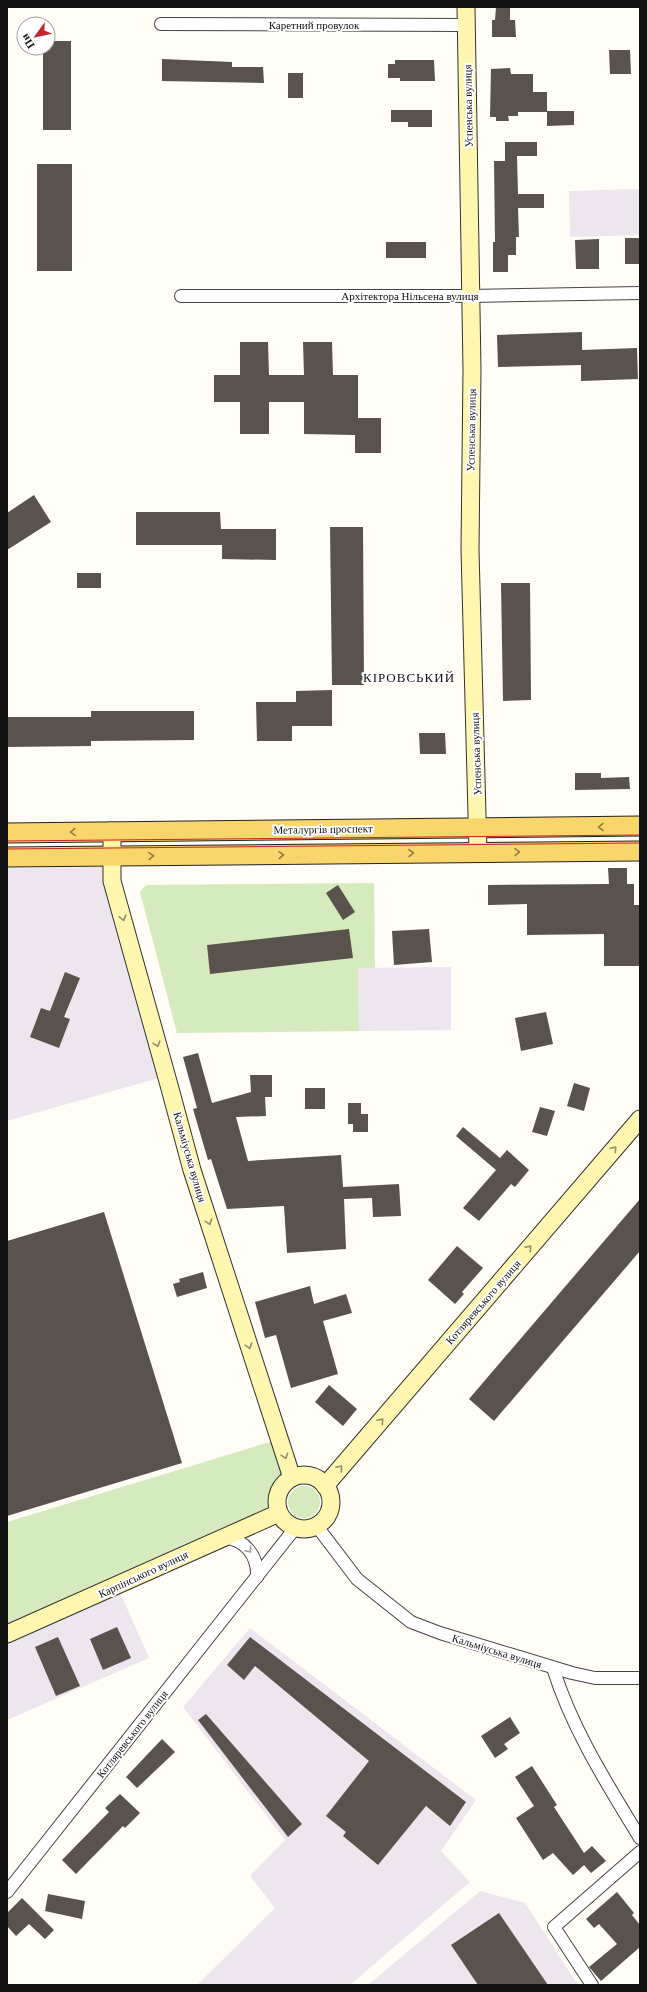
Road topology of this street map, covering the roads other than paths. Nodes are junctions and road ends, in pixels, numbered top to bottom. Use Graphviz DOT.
graph roads {
  1 [pos="466,7"];
  2 [pos="161,24"];
  3 [pos="467,25"];
  4 [pos="640,293"];
  5 [pos="181,296"];
  6 [pos="470,296"];
  7 [pos="640,826"];
  8 [pos="478,828"];
  9 [pos="112,832"];
  10 [pos="7,833"];
  11 [pos="640,851"];
  12 [pos="478,853"];
  13 [pos="112,857"];
  14 [pos="7,858"];
  15 [pos="640,1119"];
  16 [pos="292,1478"];
  17 [pos="325,1486"];
  18 [pos="279,1513"];
  19 [pos="316,1525"];
  20 [pos="296,1527"];
  21 [pos="224,1537"];
  22 [pos="257,1576"];
  23 [pos="7,1634"];
  24 [pos="553,1668"];
  25 [pos="640,1678"];
  26 [pos="640,1838"];
  27 [pos="640,1852"];
  28 [pos="7,1892"];
  29 [pos="592,1985"];
  1 -- 3 [label="street, Успенська вулиця"];
  2 -- 3 [label="street, Каретний провулок"];
  3 -- 6 [label="street, Успенська вулиця"];
  4 -- 6 [label="street, Архітектора Нільсена вулиця"];
  5 -- 6 [label="street, Архітектора Нільсена вулиця"];
  6 -- 8 [label="street, Успенська вулиця"];
  7 -- 8 [label="main road, Металургів проспект, one-way"];
  8 -- 9 [label="main road, Металургів проспект"];
  8 -- 12 [label="street, Успенська вулиця"];
  9 -- 10 [label="main road, Металургів проспект, one-way"];
  9 -- 13 [label="street, Кальміуська вулиця"];
  12 -- 11 [label="main road, one-way"];
  13 -- 12 [label="main road, one-way"];
  13 -- 14 [label="main road"];
  13 -- 16 [label="street, Кальміуська вулиця, one-way"];
  17 -- 15 [label="street, Котляревського вулиця, one-way"];
  16 -- 17 [label="street"];
  16 -- 18 [label="street"];
  17 -- 19 [label="street"];
  18 -- 20 [label="street"];
  18 -- 21 [label="street, Карпінського вулиця"];
  19 -- 20 [label="street"];
  19 -- 24 [label="street, Кальміуська вулиця"];
  20 -- 22 [label="street, Котляревського вулиця"];
  21 -- 22 [label="street, one-way"];
  21 -- 23 [label="street, Карпінського вулиця"];
  22 -- 28 [label="street, Котляревського вулиця"];
  24 -- 25 [label="street"];
  24 -- 26 [label="street, Кальміуська вулиця"];
  27 -- 29 [label="street"];
}
